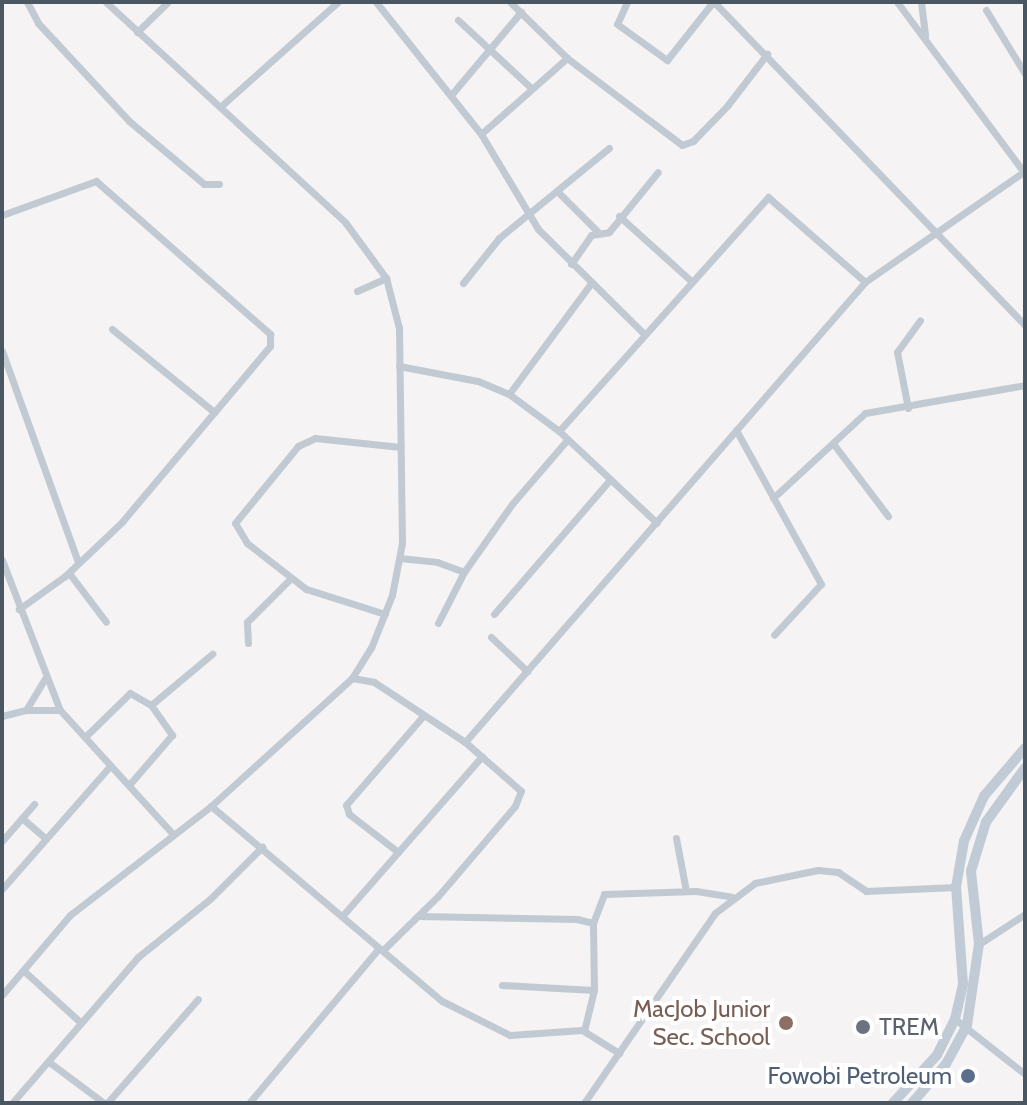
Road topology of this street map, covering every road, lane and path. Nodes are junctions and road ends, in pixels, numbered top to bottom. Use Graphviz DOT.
graph roads {
  1 [pos="27,2"];
  2 [pos="106,2"];
  3 [pos="168,2"];
  4 [pos="338,2"];
  5 [pos="376,2"];
  6 [pos="510,2"];
  7 [pos="627,2"];
  8 [pos="713,2"];
  9 [pos="897,2"];
  10 [pos="921,2"];
  11 [pos="986,10"];
  12 [pos="521,12"];
  13 [pos="458,20"];
  14 [pos="137,32"];
  15 [pos="925,38"];
  16 [pos="491,48"];
  17 [pos="767,54"];
  18 [pos="567,58"];
  19 [pos="1025,74"];
  20 [pos="530,87"];
  21 [pos="451,95"];
  22 [pos="220,107"];
  23 [pos="481,134"];
  24 [pos="609,148"];
  25 [pos="1025,153"];
  26 [pos="1018,161"];
  27 [pos="1024,171"];
  28 [pos="658,172"];
  29 [pos="219,184"];
  30 [pos="557,191"];
  31 [pos="530,214"];
  32 [pos="2,215"];
  33 [pos="619,216"];
  34 [pos="597,231"];
  35 [pos="931,232"];
  36 [pos="571,264"];
  37 [pos="386,278"];
  38 [pos="690,280"];
  39 [pos="865,282"];
  40 [pos="463,283"];
  41 [pos="591,283"];
  42 [pos="357,291"];
  43 [pos="920,320"];
  44 [pos="1025,325"];
  45 [pos="112,329"];
  46 [pos="644,334"];
  47 [pos="2,351"];
  48 [pos="399,366"];
  49 [pos="1025,385"];
  50 [pos="509,394"];
  51 [pos="908,408"];
  52 [pos="214,412"];
  53 [pos="736,430"];
  54 [pos="559,431"];
  55 [pos="567,440"];
  56 [pos="835,446"];
  57 [pos="401,447"];
  58 [pos="609,481"];
  59 [pos="773,498"];
  60 [pos="888,516"];
  61 [pos="657,523"];
  62 [pos="400,558"];
  63 [pos="2,560"];
  64 [pos="78,562"];
  65 [pos="464,572"];
  66 [pos="69,573"];
  67 [pos="290,579"];
  68 [pos="19,609"];
  69 [pos="385,614"];
  70 [pos="494,614"];
  71 [pos="106,622"];
  72 [pos="438,623"];
  73 [pos="774,635"];
  74 [pos="491,637"];
  75 [pos="248,643"];
  76 [pos="212,654"];
  77 [pos="527,671"];
  78 [pos="45,678"];
  79 [pos="352,678"];
  80 [pos="151,705"];
  81 [pos="26,710"];
  82 [pos="60,710"];
  83 [pos="424,715"];
  84 [pos="2,716"];
  85 [pos="85,737"];
  86 [pos="465,742"];
  87 [pos="1025,748"];
  88 [pos="482,756"];
  89 [pos="109,767"];
  90 [pos="1025,768"];
  91 [pos="129,785"];
  92 [pos="34,804"];
  93 [pos="211,806"];
  94 [pos="22,818"];
  95 [pos="173,834"];
  96 [pos="45,838"];
  97 [pos="676,838"];
  98 [pos="2,841"];
  99 [pos="262,847"];
  100 [pos="398,852"];
  101 [pos="956,887"];
  102 [pos="2,889"];
  103 [pos="686,891"];
  104 [pos="732,897"];
  105 [pos="1025,914"];
  106 [pos="343,915"];
  107 [pos="419,916"];
  108 [pos="593,923"];
  109 [pos="979,944"];
  110 [pos="381,949"];
  111 [pos="24,971"];
  112 [pos="502,985"];
  113 [pos="594,990"];
  114 [pos="2,995"];
  115 [pos="198,999"];
  116 [pos="955,1019"];
  117 [pos="79,1021"];
  118 [pos="967,1025"];
  119 [pos="584,1031"];
  120 [pos="619,1053"];
  121 [pos="49,1062"];
  122 [pos="1025,1074"];
  123 [pos="12,1103"];
  124 [pos="106,1103"];
  125 [pos="249,1103"];
  126 [pos="584,1103"];
  127 [pos="893,1103"];
  128 [pos="912,1103"];
  1 -- 29 [label="street"];
  2 -- 14 [label="street"];
  3 -- 14 [label="street"];
  4 -- 22 [label="street"];
  5 -- 21 [label="street"];
  6 -- 12 [label="street"];
  7 -- 8 [label="street"];
  8 -- 17 [label="street"];
  9 -- 15 [label="street"];
  10 -- 15 [label="street"];
  11 -- 19 [label="street"];
  12 -- 16 [label="street"];
  12 -- 18 [label="street"];
  13 -- 16 [label="street"];
  14 -- 22 [label="street"];
  15 -- 26 [label="street"];
  16 -- 20 [label="street"];
  16 -- 21 [label="street"];
  17 -- 18 [label="street"];
  17 -- 35 [label="street"];
  18 -- 20 [label="street"];
  20 -- 23 [label="street"];
  21 -- 23 [label="street"];
  22 -- 37 [label="street"];
  23 -- 31 [label="street"];
  24 -- 30 [label="street"];
  25 -- 26 [label="street"];
  26 -- 27 [label="street"];
  27 -- 35 [label="street"];
  28 -- 33 [label="street"];
  30 -- 31 [label="street"];
  30 -- 34 [label="street"];
  31 -- 36 [label="street"];
  31 -- 40 [label="street"];
  32 -- 52 [label="street"];
  33 -- 34 [label="street"];
  33 -- 38 [label="street"];
  34 -- 36 [label="street"];
  35 -- 39 [label="street"];
  35 -- 44 [label="street"];
  36 -- 41 [label="street"];
  37 -- 42 [label="street"];
  37 -- 48 [label="street"];
  38 -- 39 [label="street"];
  38 -- 46 [label="street"];
  39 -- 53 [label="street"];
  41 -- 46 [label="street"];
  41 -- 50 [label="street"];
  43 -- 51 [label="street"];
  45 -- 52 [label="street"];
  46 -- 54 [label="street"];
  47 -- 64 [label="street"];
  48 -- 50 [label="street"];
  48 -- 57 [label="street"];
  49 -- 51 [label="street"];
  50 -- 54 [label="street"];
  51 -- 56 [label="street"];
  52 -- 64 [label="street"];
  53 -- 59 [label="street"];
  53 -- 61 [label="street"];
  54 -- 55 [label="street"];
  55 -- 58 [label="street"];
  55 -- 65 [label="street"];
  56 -- 59 [label="street"];
  56 -- 60 [label="street"];
  57 -- 62 [label="street"];
  57 -- 67 [label="street"];
  58 -- 61 [label="street"];
  58 -- 70 [label="street"];
  59 -- 73 [label="street"];
  61 -- 77 [label="street"];
  62 -- 65 [label="street"];
  62 -- 69 [label="street"];
  63 -- 68 [label="street"];
  64 -- 66 [label="street"];
  65 -- 72 [label="street"];
  66 -- 68 [label="street"];
  66 -- 71 [label="street"];
  67 -- 69 [label="street"];
  67 -- 75 [label="street"];
  68 -- 78 [label="street"];
  69 -- 79 [label="street"];
  74 -- 77 [label="street"];
  76 -- 80 [label="street"];
  77 -- 86 [label="street"];
  78 -- 81 [label="street"];
  78 -- 82 [label="street"];
  79 -- 83 [label="street"];
  79 -- 93 [label="street"];
  80 -- 85 [label="street"];
  80 -- 91 [label="street"];
  81 -- 82 [label="street"];
  81 -- 84 [label="street"];
  82 -- 85 [label="street"];
  83 -- 86 [label="street"];
  83 -- 100 [label="street"];
  85 -- 89 [label="street"];
  86 -- 88 [label="street"];
  87 -- 101 [label="main road"];
  88 -- 100 [label="street"];
  88 -- 107 [label="street"];
  89 -- 91 [label="street"];
  89 -- 96 [label="street"];
  90 -- 109 [label="main road"];
  91 -- 95 [label="street"];
  92 -- 94 [label="street"];
  93 -- 95 [label="street"];
  93 -- 99 [label="street"];
  94 -- 96 [label="street"];
  94 -- 98 [label="street"];
  95 -- 111 [label="street"];
  96 -- 102 [label="street"];
  97 -- 103 [label="street"];
  99 -- 106 [label="street"];
  99 -- 117 [label="street"];
  100 -- 106 [label="street"];
  101 -- 104 [label="street"];
  101 -- 116 [label="main road"];
  103 -- 104 [label="street"];
  103 -- 108 [label="street"];
  104 -- 120 [label="street"];
  105 -- 109 [label="street"];
  106 -- 110 [label="street"];
  107 -- 108 [label="street"];
  107 -- 110 [label="street"];
  108 -- 113 [label="street"];
  109 -- 118 [label="main road"];
  110 -- 119 [label="street"];
  110 -- 125 [label="street"];
  111 -- 114 [label="street"];
  111 -- 117 [label="street"];
  112 -- 113 [label="street"];
  113 -- 119 [label="street"];
  115 -- 124 [label="street"];
  116 -- 118 [label="street"];
  116 -- 127 [label="main road"];
  117 -- 121 [label="street"];
  118 -- 122 [label="street"];
  118 -- 128 [label="main road"];
  119 -- 120 [label="street"];
  120 -- 126 [label="street"];
  121 -- 123 [label="street"];
  121 -- 124 [label="street"];
}
